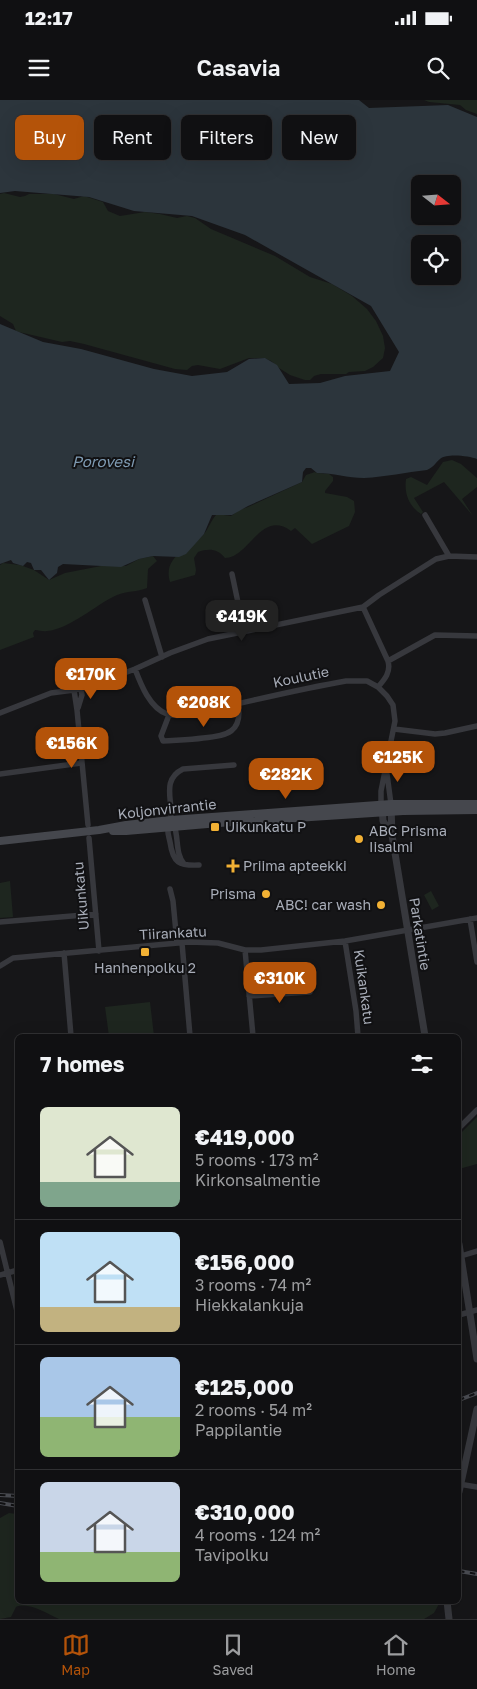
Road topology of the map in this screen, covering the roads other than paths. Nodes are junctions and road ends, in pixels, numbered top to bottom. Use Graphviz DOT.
graph roads {
  1 [pos="425,515"];
  2 [pos="449,556"];
  3 [pos="477,557"];
  4 [pos="232,574"];
  5 [pos="145,600"];
  6 [pos="363,607"];
  7 [pos="244,631"];
  8 [pos="477,636"];
  9 [pos="162,657"];
  10 [pos="388,661"];
  11 [pos="135,669"];
  12 [pos="378,687"];
  13 [pos="81,689"];
  14 [pos="74,690"];
  15 [pos="238,704"];
  16 [pos="78,710"];
  17 [pos="0,713"];
  18 [pos="169,715"];
  19 [pos="477,726"];
  20 [pos="394,729"];
  21 [pos="81,763"];
  22 [pos="234,765"];
  23 [pos="386,765"];
  24 [pos="0,774"];
  25 [pos="477,804"];
  26 [pos="382,808"];
  27 [pos="391,808"];
  28 [pos="477,810"];
  29 [pos="172,825"];
  30 [pos="88,826"];
  31 [pos="392,835"];
  32 [pos="89,838"];
  33 [pos="0,841"];
  34 [pos="199,865"];
  35 [pos="170,889"];
  36 [pos="96,914"];
  37 [pos="477,918"];
  38 [pos="470,919"];
  39 [pos="0,922"];
  40 [pos="407,930"];
  41 [pos="344,941"];
  42 [pos="179,943"];
  43 [pos="245,950"];
  44 [pos="99,951"];
  45 [pos="64,954"];
  46 [pos="477,962"];
  47 [pos="0,966"];
  48 [pos="310,992"];
  49 [pos="249,996"];
  50 [pos="71,1034"];
  51 [pos="190,1034"];
  52 [pos="253,1034"];
  53 [pos="358,1034"];
  54 [pos="425,1034"];
  55 [pos="477,1110"];
  56 [pos="461,1126"];
  57 [pos="0,1242"];
  58 [pos="477,1252"];
  59 [pos="461,1256"];
  60 [pos="15,1271"];
  61 [pos="8,1273"];
  62 [pos="0,1275"];
  63 [pos="15,1302"];
  64 [pos="474,1311"];
  65 [pos="461,1314"];
  66 [pos="477,1359"];
  67 [pos="477,1409"];
  68 [pos="461,1480"];
  69 [pos="461,1484"];
  70 [pos="477,1487"];
  71 [pos="447,1604"];
  72 [pos="449,1619"];
  1 -- 2 [label="street"];
  2 -- 3 [label="street"];
  2 -- 6 [label="street"];
  4 -- 7 [label="street"];
  5 -- 9 [label="street"];
  6 -- 7 [label="street"];
  6 -- 10 [label="street"];
  7 -- 9 [label="street"];
  8 -- 10 [label="street"];
  9 -- 11 [label="street"];
  10 -- 12 [label="street"];
  11 -- 13 [label="street"];
  11 -- 18 [label="street"];
  12 -- 15 [label="street, Koulutie"];
  12 -- 20 [label="street"];
  13 -- 14 [label="street"];
  13 -- 16 [label="street"];
  14 -- 16 [label="street"];
  14 -- 17 [label="street"];
  15 -- 18 [label="street, Koulutie"];
  15 -- 18 [label="street"];
  16 -- 21 [label="street"];
  19 -- 20 [label="street"];
  20 -- 23 [label="street"];
  21 -- 24 [label="street"];
  21 -- 30 [label="street"];
  22 -- 29 [label="street"];
  23 -- 26 [label="street"];
  23 -- 27 [label="street"];
  25 -- 27 [label="main road, Koljonvirrantie"];
  26 -- 27 [label="main road, Koljonvirrantie"];
  26 -- 29 [label="main road, Koljonvirrantie"];
  26 -- 31 [label="street, Parkatintie"];
  27 -- 28 [label="main road, Koljonvirrantie"];
  27 -- 31 [label="street, Parkatintie"];
  29 -- 33 [label="main road, Koljonvirrantie"];
  29 -- 34 [label="street"];
  31 -- 40 [label="street, Parkatintie"];
  32 -- 36 [label="street, Uikunkatu"];
  35 -- 42 [label="street"];
  36 -- 39 [label="street"];
  36 -- 44 [label="street, Uikunkatu"];
  37 -- 38 [label="street, Tiirankatu"];
  38 -- 40 [label="street, Tiirankatu"];
  38 -- 46 [label="street"];
  40 -- 41 [label="street, Tiirankatu"];
  40 -- 54 [label="street, Parkatintie"];
  41 -- 43 [label="street, Tiirankatu"];
  41 -- 53 [label="street, Kuikankatu"];
  42 -- 43 [label="street, Tiirankatu"];
  42 -- 44 [label="street, Tiirankatu"];
  42 -- 51 [label="street"];
  43 -- 49 [label="street"];
  44 -- 45 [label="street, Tiirankatu"];
  45 -- 47 [label="street, Tiirankatu"];
  45 -- 50 [label="street"];
  48 -- 49 [label="street"];
  49 -- 52 [label="street"];
  55 -- 56 [label="street"];
  57 -- 61 [label="street"];
  58 -- 59 [label="street"];
  59 -- 64 [label="street"];
  60 -- 61 [label="street"];
  61 -- 62 [label="street"];
  61 -- 63 [label="street"];
  64 -- 65 [label="street"];
  64 -- 66 [label="street"];
  67 -- 68 [label="street"];
  69 -- 70 [label="street"];
  71 -- 72 [label="street"];
}
